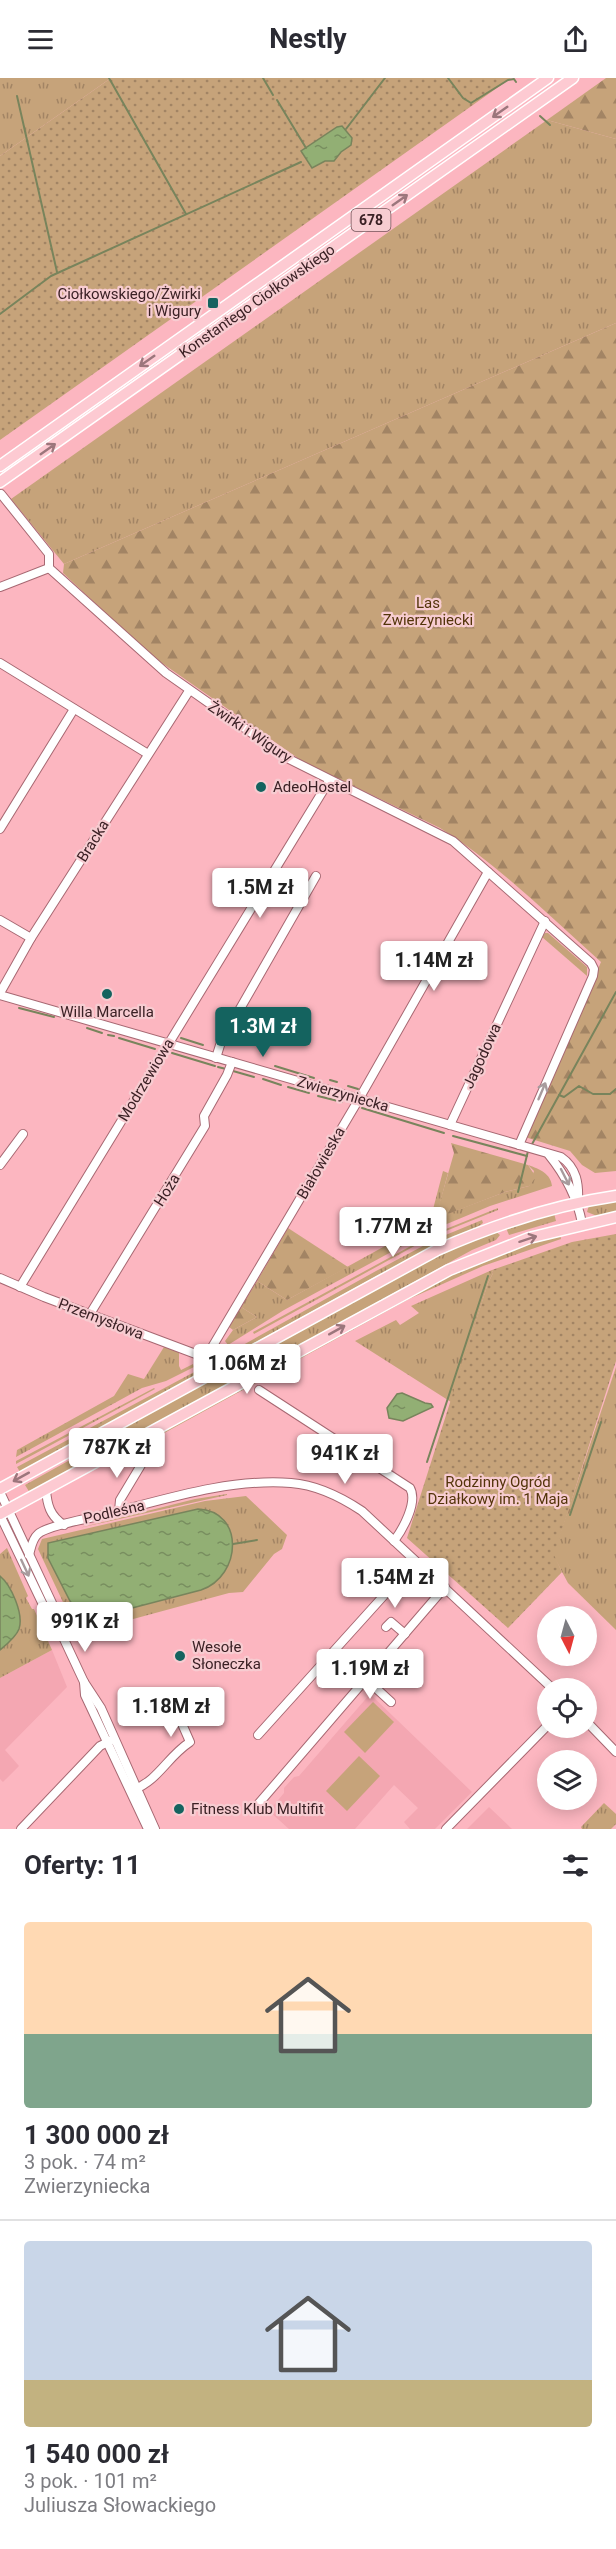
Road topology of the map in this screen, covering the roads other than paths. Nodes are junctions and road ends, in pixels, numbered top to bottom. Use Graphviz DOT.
graph roads {
  1 [pos="548,78"];
  2 [pos="573,78"];
  3 [pos="0,466"];
  4 [pos="1,488"];
  5 [pos="50,568"];
  6 [pos="0,587"];
  7 [pos="0,663"];
  8 [pos="189,691"];
  9 [pos="74,708"];
  10 [pos="148,754"];
  11 [pos="329,781"];
  12 [pos="0,829"];
  13 [pos="488,872"];
  14 [pos="316,876"];
  15 [pos="0,920"];
  16 [pos="545,921"];
  17 [pos="31,938"];
  18 [pos="0,994"];
  19 [pos="168,1043"];
  20 [pos="216,1058"];
  21 [pos="232,1062"];
  22 [pos="358,1099"];
  23 [pos="450,1125"];
  24 [pos="23,1134"];
  25 [pos="521,1146"];
  26 [pos="1,1160"];
  27 [pos="616,1196"];
  28 [pos="578,1203"];
  29 [pos="616,1217"];
  30 [pos="582,1223"];
  31 [pos="496,1226"];
  32 [pos="501,1247"];
  33 [pos="0,1278"];
  34 [pos="20,1287"];
  35 [pos="90,1314"];
  36 [pos="204,1356"];
  37 [pos="259,1390"];
  38 [pos="147,1455"];
  39 [pos="46,1489"];
  40 [pos="0,1491"];
  41 [pos="119,1511"];
  42 [pos="3,1513"];
  43 [pos="64,1525"];
  44 [pos="394,1540"];
  45 [pos="29,1555"];
  46 [pos="415,1561"];
  47 [pos="445,1587"];
  48 [pos="386,1627"];
  49 [pos="405,1634"];
  50 [pos="62,1635"];
  51 [pos="541,1678"];
  52 [pos="366,1679"];
  53 [pos="168,1692"];
  54 [pos="391,1702"];
  55 [pos="597,1732"];
  56 [pos="258,1735"];
  57 [pos="537,1736"];
  58 [pos="110,1741"];
  59 [pos="616,1752"];
  60 [pos="133,1790"];
  61 [pos="254,1809"];
  62 [pos="138,1810"];
  63 [pos="149,1815"];
  64 [pos="21,1829"];
  65 [pos="148,1829"];
  66 [pos="155,1829"];
  67 [pos="446,1829"];
  1 -- 3 [label="main road, Konstantego Ciołkowskiego / 678, one-way"];
  4 -- 2 [label="main road, Konstantego Ciołkowskiego / 678, one-way"];
  4 -- 5 [label="street, Żwirki i Wigury"];
  5 -- 6 [label="street"];
  5 -- 8 [label="street, Żwirki i Wigury"];
  7 -- 9 [label="street"];
  8 -- 10 [label="street, Bracka"];
  8 -- 11 [label="street, Żwirki i Wigury"];
  9 -- 10 [label="street"];
  9 -- 12 [label="street"];
  10 -- 17 [label="street, Bracka"];
  11 -- 13 [label="street, Żwirki i Wigury"];
  11 -- 19 [label="street, Modrzewiowa"];
  13 -- 16 [label="street, Żwirki i Wigury"];
  13 -- 22 [label="street, Białowieska"];
  14 -- 20 [label="street"];
  15 -- 17 [label="street"];
  16 -- 23 [label="street, Jagodowa"];
  25 -- 16 [label="street, Żwirki i Wigury, one-way"];
  17 -- 18 [label="street, Bracka"];
  18 -- 19 [label="street, Zwierzyniecka"];
  19 -- 20 [label="street, Zwierzyniecka"];
  19 -- 34 [label="street, Modrzewiowa"];
  20 -- 21 [label="street, Zwierzyniecka"];
  21 -- 22 [label="street, Zwierzyniecka"];
  21 -- 35 [label="street, Hoża"];
  22 -- 23 [label="street, Zwierzyniecka"];
  22 -- 36 [label="street, Białowieska"];
  23 -- 25 [label="street, Zwierzyniecka"];
  24 -- 26 [label="street"];
  25 -- 28 [label="street, Zwierzyniecka"];
  27 -- 28 [label="main road"];
  28 -- 30 [label="street, Zwierzyniecka"];
  28 -- 31 [label="main road"];
  29 -- 30 [label="main road"];
  32 -- 30 [label="main road, one-way"];
  31 -- 32 [label="main road"];
  31 -- 40 [label="main road, one-way"];
  39 -- 32 [label="main road, one-way"];
  33 -- 34 [label="street, Przemysłowa"];
  34 -- 35 [label="street, Przemysłowa"];
  35 -- 36 [label="street, Przemysłowa"];
  37 -- 44 [label="street"];
  38 -- 41 [label="street"];
  39 -- 42 [label="main road"];
  39 -- 43 [label="street, Podleśna"];
  40 -- 42 [label="street"];
  41 -- 43 [label="street, Podleśna"];
  41 -- 44 [label="street, Podleśna"];
  42 -- 45 [label="street"];
  42 -- 50 [label="street, one-way"];
  43 -- 45 [label="street, Podleśna"];
  44 -- 46 [label="street, Podleśna"];
  45 -- 50 [label="street"];
  46 -- 47 [label="street, Podleśna"];
  46 -- 56 [label="street"];
  47 -- 49 [label="street"];
  47 -- 51 [label="street, Podleśna"];
  48 -- 49 [label="street"];
  49 -- 52 [label="street"];
  50 -- 58 [label="street"];
  52 -- 54 [label="street"];
  52 -- 61 [label="street"];
  53 -- 60 [label="street"];
  55 -- 59 [label="street"];
  57 -- 67 [label="street"];
  58 -- 60 [label="street"];
  58 -- 64 [label="street"];
  60 -- 62 [label="street"];
  60 -- 63 [label="street"];
  62 -- 63 [label="street"];
  62 -- 65 [label="street"];
  63 -- 66 [label="street"];
}
